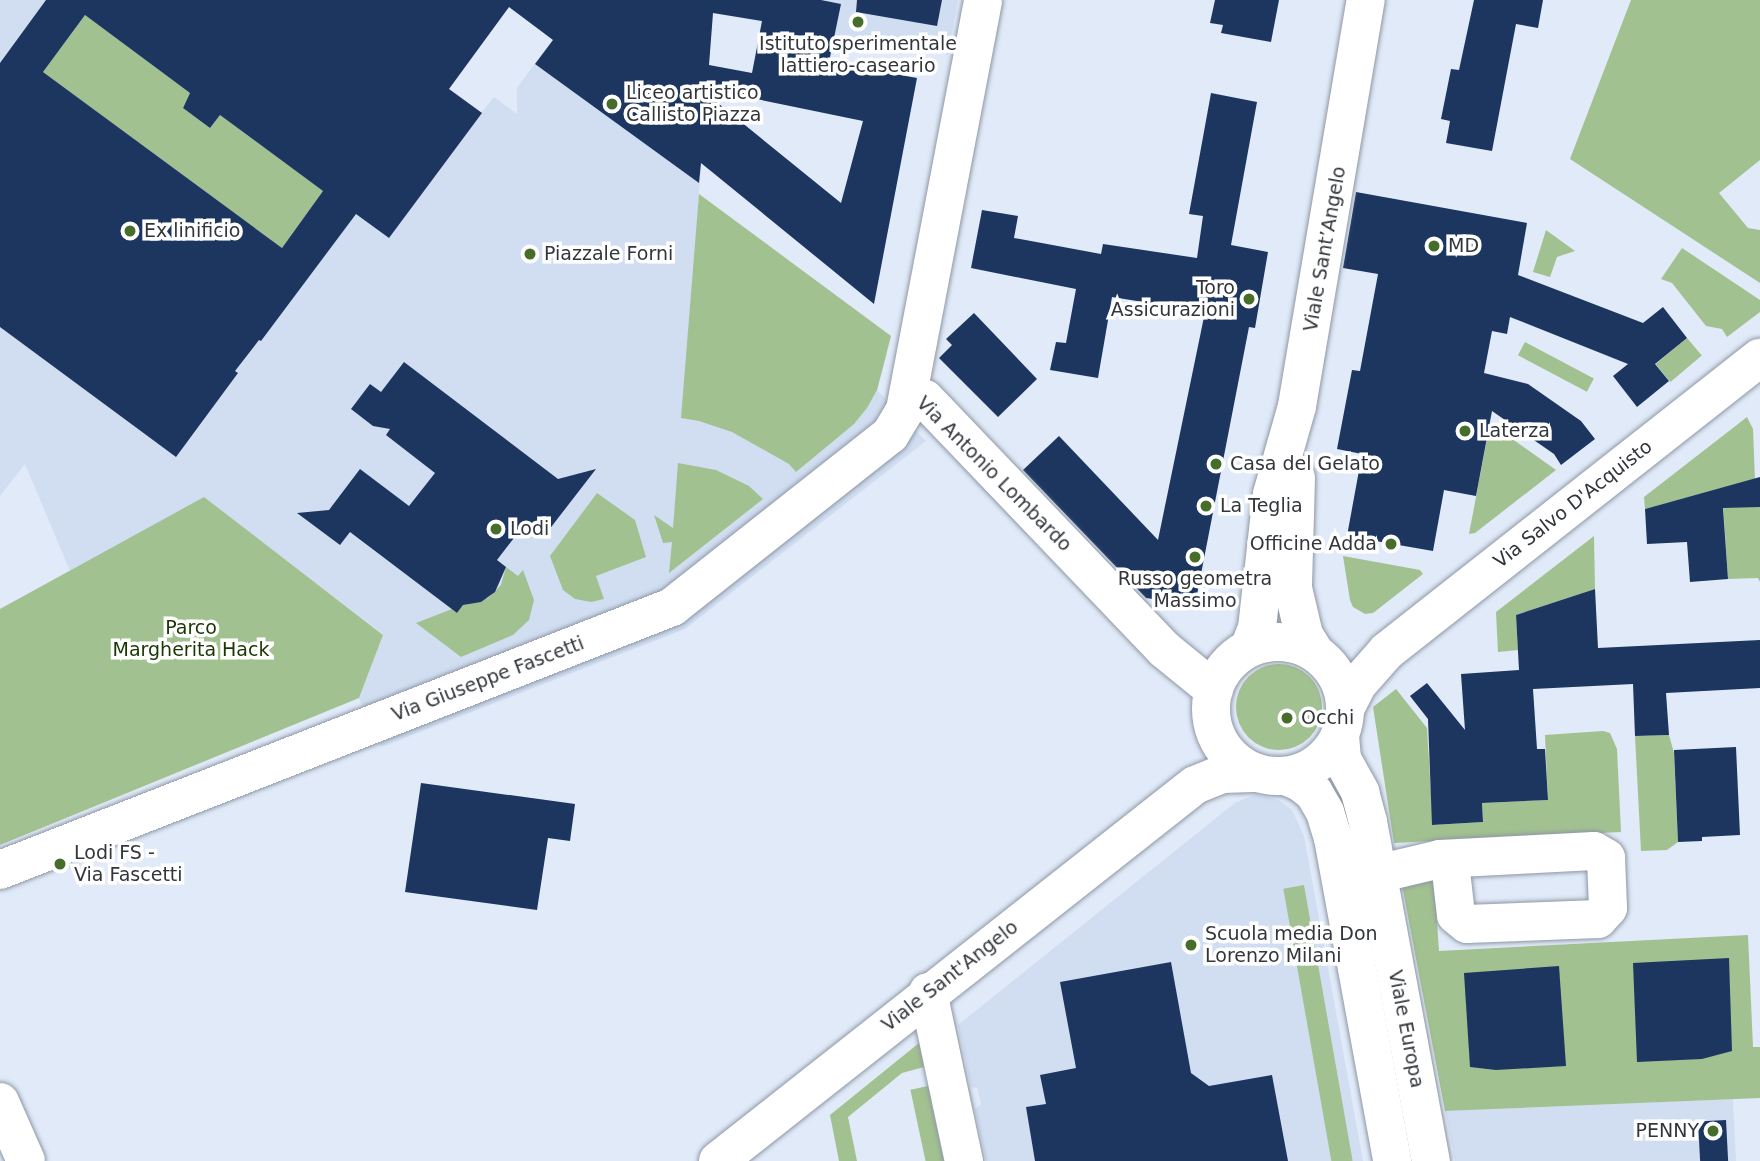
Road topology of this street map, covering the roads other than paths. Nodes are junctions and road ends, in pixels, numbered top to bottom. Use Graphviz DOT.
graph roads {
  1 [pos="983,0"];
  2 [pos="1356,0"];
  3 [pos="1366,0"];
  4 [pos="1353,92"];
  5 [pos="1760,358"];
  6 [pos="909,392"];
  7 [pos="1297,406"];
  8 [pos="1249,648"];
  9 [pos="1387,650"];
  10 [pos="1318,654"];
  11 [pos="1213,707"];
  12 [pos="1343,722"];
  13 [pos="1269,774"];
  14 [pos="1184,793"];
  15 [pos="1440,859"];
  16 [pos="0,870"];
  17 [pos="1377,874"];
  18 [pos="928,992"];
  19 [pos="0,1102"];
  20 [pos="26,1161"];
  21 [pos="718,1161"];
  22 [pos="964,1161"];
  23 [pos="1392,1161"];
  24 [pos="1431,1161"];
  1 -- 6 [label="street, Via Antonio Lombardo"];
  2 -- 4 [label="street, Viale Sant’Angelo"];
  3 -- 4 [label="street, Viale Sant’Angelo"];
  4 -- 7 [label="street, Viale Sant’Angelo"];
  5 -- 9 [label="street, Via Salvo D'Acquisto"];
  6 -- 11 [label="street, Via Antonio Lombardo"];
  6 -- 16 [label="street, Via Giuseppe Fascetti"];
  7 -- 8 [label="street, Viale Sant’Angelo"];
  7 -- 10 [label="street, Viale Sant’Angelo"];
  8 -- 10 [label="street"];
  8 -- 11 [label="street"];
  9 -- 10 [label="street, Via Salvo D'Acquisto"];
  9 -- 12 [label="street, Via Salvo D'Acquisto"];
  10 -- 12 [label="street"];
  11 -- 13 [label="street"];
  11 -- 14 [label="street, Viale Sant'Angelo"];
  12 -- 13 [label="street"];
  12 -- 17 [label="street, Viale Europa"];
  13 -- 14 [label="street, Viale Sant'Angelo"];
  13 -- 23 [label="street, Viale Europa"];
  14 -- 18 [label="street, Viale Sant'Angelo"];
  15 -- 17 [label="street"];
  17 -- 24 [label="street, Viale Europa"];
  18 -- 21 [label="street, Viale Sant'Angelo"];
  18 -- 22 [label="street"];
  19 -- 20 [label="street"];
}
